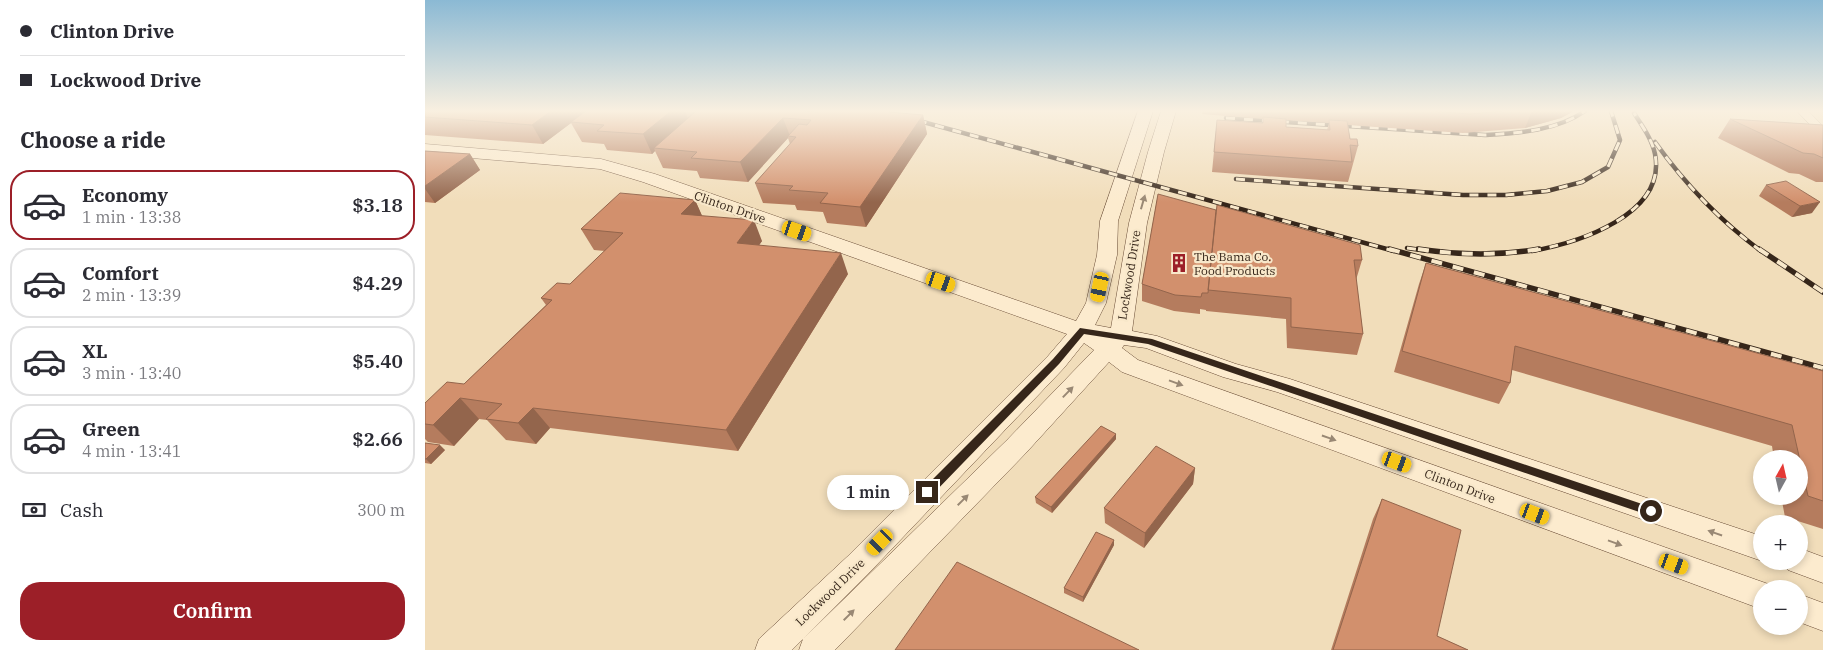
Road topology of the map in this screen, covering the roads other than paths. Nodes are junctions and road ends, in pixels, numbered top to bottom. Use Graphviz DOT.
graph roads {
  1 [pos="1136,141"];
  2 [pos="1160,141"];
  3 [pos="425,149"];
  4 [pos="1083,330"];
  5 [pos="1114,343"];
  6 [pos="914,506"];
  7 [pos="940,524"];
  8 [pos="1753,546"];
  9 [pos="1808,565"];
  10 [pos="1823,570"];
  11 [pos="1753,592"];
  12 [pos="1808,611"];
  13 [pos="1823,617"];
  14 [pos="794,626"];
  15 [pos="816,648"];
  16 [pos="770,650"];
  1 -- 4 [label="main road, Lockwood Drive"];
  5 -- 2 [label="main road, Lockwood Drive, one-way"];
  3 -- 4 [label="main road, Clinton Drive"];
  4 -- 5 [label="main road, Clinton Drive"];
  4 -- 6 [label="main road, Lockwood Drive"];
  7 -- 5 [label="main road, one-way"];
  8 -- 5 [label="main road, Clinton Drive, one-way"];
  5 -- 11 [label="main road, Clinton Drive, one-way"];
  6 -- 7 [label="main road"];
  6 -- 14 [label="main road, Lockwood Drive"];
  15 -- 7 [label="main road, one-way"];
  9 -- 10 [label="main road"];
  12 -- 13 [label="main road"];
  14 -- 15 [label="main road"];
  14 -- 16 [label="main road, Lockwood Drive"];
}
